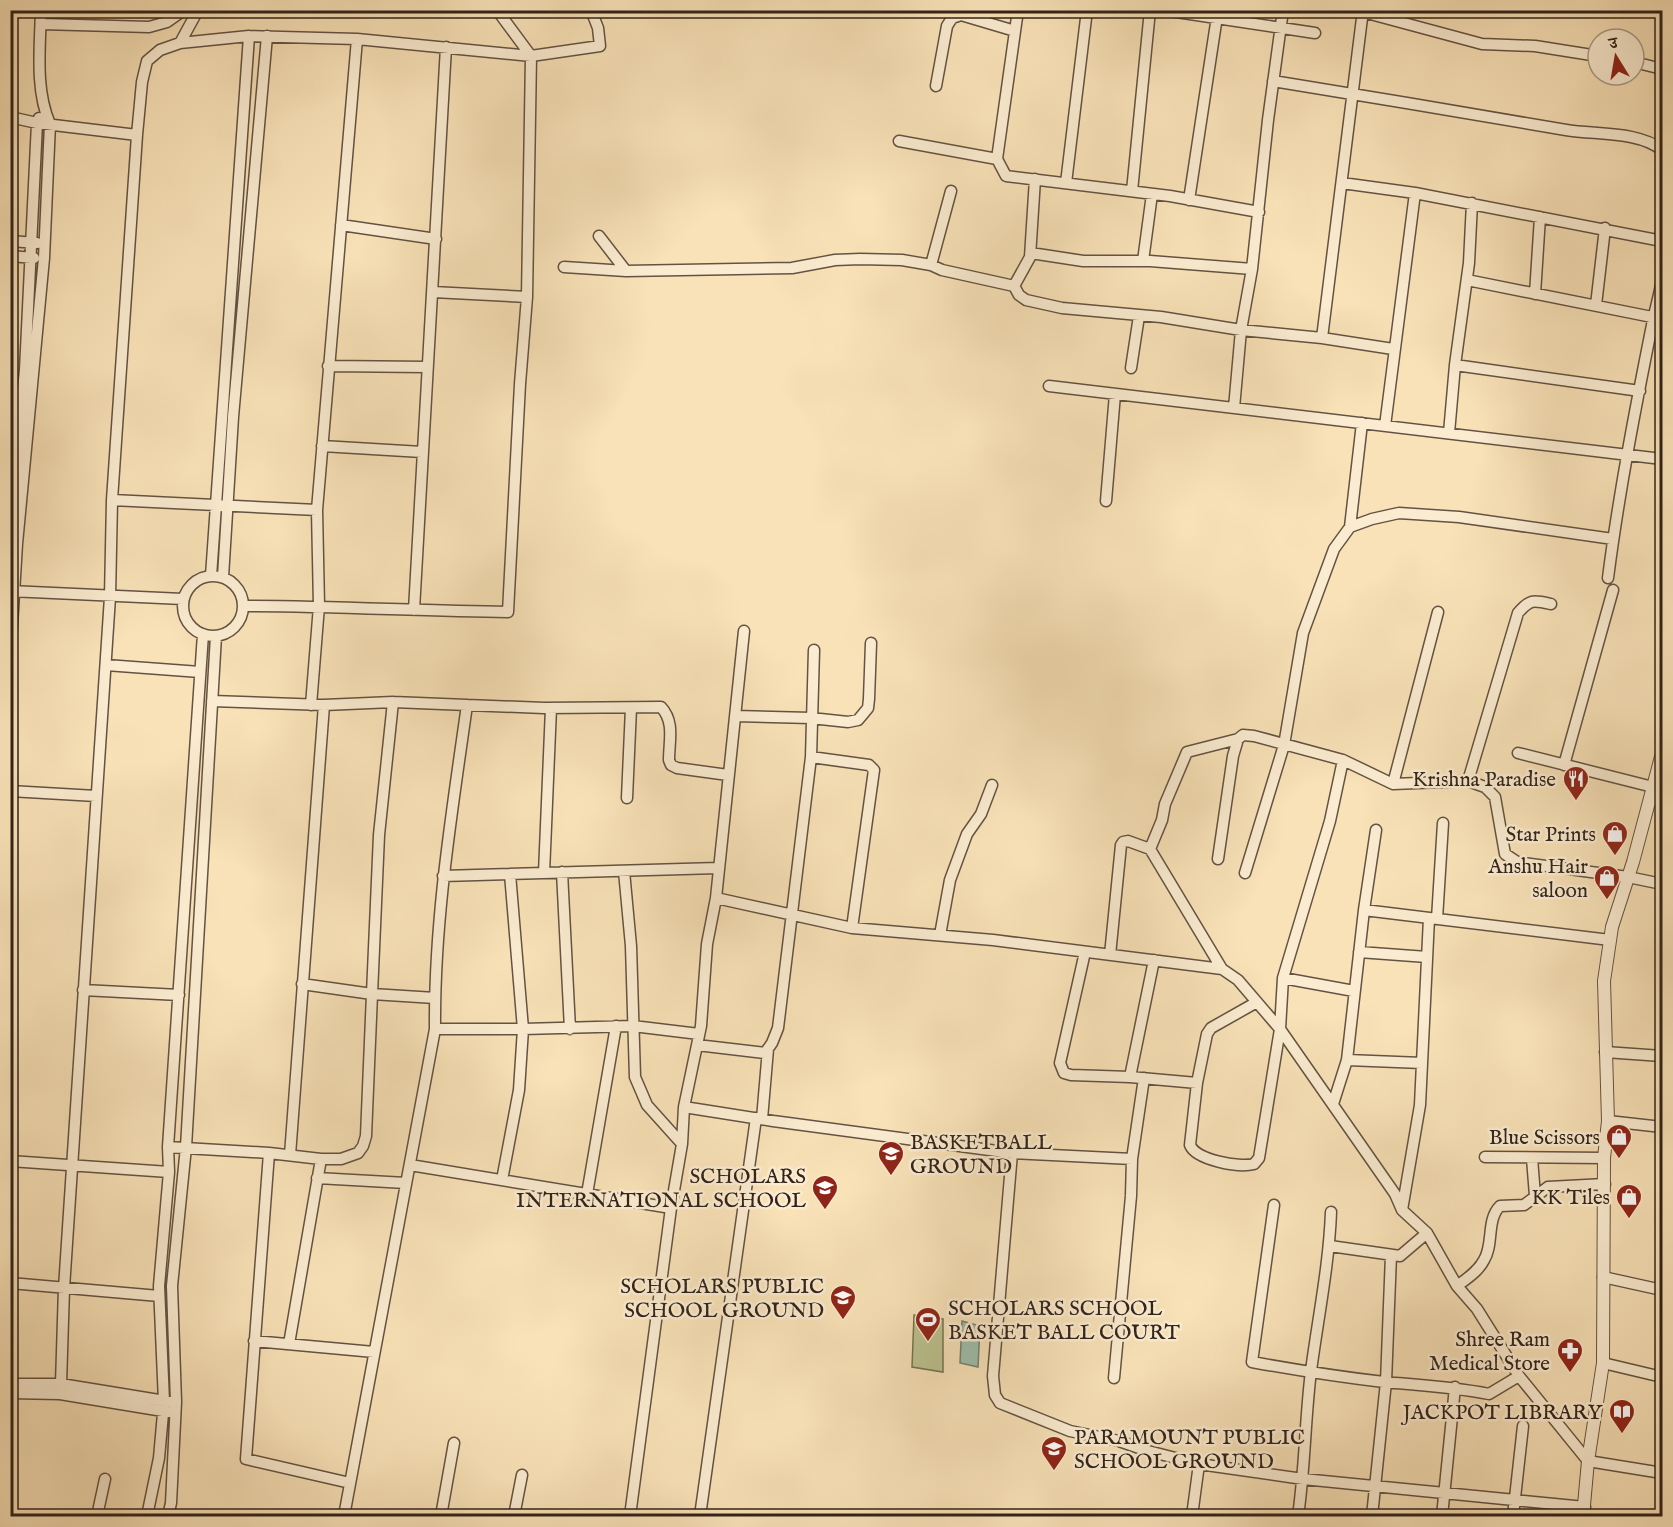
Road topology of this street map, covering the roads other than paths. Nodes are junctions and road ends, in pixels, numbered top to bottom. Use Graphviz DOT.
graph roads {
  1 [pos="41,10"];
  2 [pos="184,10"];
  3 [pos="497,10"];
  4 [pos="591,10"];
  5 [pos="1018,10"];
  6 [pos="1087,10"];
  7 [pos="1150,10"];
  8 [pos="1163,10"];
  9 [pos="1283,10"];
  10 [pos="1363,11"];
  11 [pos="196,12"];
  12 [pos="1218,15"];
  13 [pos="41,24"];
  14 [pos="1281,28"];
  15 [pos="1015,31"];
  16 [pos="1315,33"];
  17 [pos="249,36"];
  18 [pos="267,36"];
  19 [pos="357,39"];
  20 [pos="180,43"];
  21 [pos="446,47"];
  22 [pos="1586,54"];
  23 [pos="531,56"];
  24 [pos="1646,65"];
  25 [pos="1662,69"];
  26 [pos="1273,81"];
  27 [pos="936,86"];
  28 [pos="1353,94"];
  29 [pos="44,110"];
  30 [pos="10,117"];
  31 [pos="36,123"];
  32 [pos="50,124"];
  33 [pos="137,135"];
  34 [pos="899,141"];
  35 [pos="1662,150"];
  36 [pos="998,159"];
  37 [pos="1035,179"];
  38 [pos="1066,183"];
  39 [pos="1342,183"];
  40 [pos="951,191"];
  41 [pos="1132,191"];
  42 [pos="1415,193"];
  43 [pos="1152,194"];
  44 [pos="1190,200"];
  45 [pos="1472,203"];
  46 [pos="1259,212"];
  47 [pos="1540,217"];
  48 [pos="341,225"];
  49 [pos="1605,228"];
  50 [pos="599,236"];
  51 [pos="436,239"];
  52 [pos="10,241"];
  53 [pos="1662,241"];
  54 [pos="30,243"];
  55 [pos="43,243"];
  56 [pos="1031,253"];
  57 [pos="10,256"];
  58 [pos="29,258"];
  59 [pos="44,258"];
  60 [pos="1143,261"];
  61 [pos="931,265"];
  62 [pos="564,267"];
  63 [pos="1252,269"];
  64 [pos="626,272"];
  65 [pos="1662,279"];
  66 [pos="1467,280"];
  67 [pos="1014,286"];
  68 [pos="433,292"];
  69 [pos="1535,294"];
  70 [pos="527,297"];
  71 [pos="1596,305"];
  72 [pos="1139,316"];
  73 [pos="1658,318"];
  74 [pos="1241,330"];
  75 [pos="1322,338"];
  76 [pos="1393,349"];
  77 [pos="1455,365"];
  78 [pos="328,366"];
  79 [pos="427,367"];
  80 [pos="1131,368"];
  81 [pos="1049,386"];
  82 [pos="1640,391"];
  83 [pos="1115,394"];
  84 [pos="10,395"];
  85 [pos="26,396"];
  86 [pos="1234,408"];
  87 [pos="1362,423"];
  88 [pos="1385,426"];
  89 [pos="1449,433"];
  90 [pos="322,446"];
  91 [pos="422,452"];
  92 [pos="1628,454"];
  93 [pos="1662,459"];
  94 [pos="112,500"];
  95 [pos="1106,501"];
  96 [pos="215,504"];
  97 [pos="227,505"];
  98 [pos="317,510"];
  99 [pos="10,513"];
  100 [pos="1350,527"];
  101 [pos="1613,539"];
  102 [pos="211,576"];
  103 [pos="222,577"];
  104 [pos="1608,578"];
  105 [pos="1613,590"];
  106 [pos="12,591"];
  107 [pos="110,597"];
  108 [pos="183,599"];
  109 [pos="1551,604"];
  110 [pos="243,606"];
  111 [pos="319,606"];
  112 [pos="414,610"];
  113 [pos="1438,612"];
  114 [pos="744,631"];
  115 [pos="203,634"];
  116 [pos="216,636"];
  117 [pos="871,643"];
  118 [pos="11,645"];
  119 [pos="814,650"];
  120 [pos="10,659"];
  121 [pos="106,665"];
  122 [pos="200,672"];
  123 [pos="212,701"];
  124 [pos="393,702"];
  125 [pos="311,705"];
  126 [pos="324,705"];
  127 [pos="467,705"];
  128 [pos="551,708"];
  129 [pos="631,708"];
  130 [pos="735,716"];
  131 [pos="811,718"];
  132 [pos="1238,739"];
  133 [pos="1284,745"];
  134 [pos="1518,753"];
  135 [pos="1662,753"];
  136 [pos="811,757"];
  137 [pos="1343,760"];
  138 [pos="1564,765"];
  139 [pos="728,775"];
  140 [pos="1468,781"];
  141 [pos="1393,784"];
  142 [pos="992,785"];
  143 [pos="10,791"];
  144 [pos="96,796"];
  145 [pos="1655,796"];
  146 [pos="627,798"];
  147 [pos="1443,823"];
  148 [pos="1376,830"];
  149 [pos="1150,849"];
  150 [pos="1218,859"];
  151 [pos="718,868"];
  152 [pos="624,870"];
  153 [pos="562,872"];
  154 [pos="544,873"];
  155 [pos="1245,873"];
  156 [pos="510,874"];
  157 [pos="443,876"];
  158 [pos="1628,877"];
  159 [pos="1662,884"];
  160 [pos="716,898"];
  161 [pos="1364,910"];
  162 [pos="791,914"];
  163 [pos="1433,919"];
  164 [pos="852,928"];
  165 [pos="940,935"];
  166 [pos="1610,940"];
  167 [pos="1085,952"];
  168 [pos="1359,952"];
  169 [pos="1110,954"];
  170 [pos="1427,957"];
  171 [pos="1154,960"];
  172 [pos="1222,969"];
  173 [pos="1283,978"];
  174 [pos="302,984"];
  175 [pos="83,990"];
  176 [pos="1354,991"];
  177 [pos="372,994"];
  178 [pos="179,995"];
  179 [pos="435,998"];
  180 [pos="1257,1002"];
  181 [pos="616,1026"];
  182 [pos="633,1026"];
  183 [pos="435,1029"];
  184 [pos="523,1029"];
  185 [pos="570,1029"];
  186 [pos="1280,1029"];
  187 [pos="699,1034"];
  188 [pos="697,1046"];
  189 [pos="768,1049"];
  190 [pos="1605,1052"];
  191 [pos="1662,1056"];
  192 [pos="1347,1060"];
  193 [pos="1422,1063"];
  194 [pos="1130,1077"];
  195 [pos="1144,1077"];
  196 [pos="1197,1083"];
  197 [pos="1333,1104"];
  198 [pos="684,1107"];
  199 [pos="759,1118"];
  200 [pos="1608,1121"];
  201 [pos="1662,1127"];
  202 [pos="682,1144"];
  203 [pos="168,1147"];
  204 [pos="186,1147"];
  205 [pos="269,1153"];
  206 [pos="1012,1153"];
  207 [pos="290,1155"];
  208 [pos="1485,1157"];
  209 [pos="1532,1158"];
  210 [pos="1604,1158"];
  211 [pos="321,1159"];
  212 [pos="1132,1159"];
  213 [pos="10,1161"];
  214 [pos="410,1165"];
  215 [pos="74,1166"];
  216 [pos="169,1172"];
  217 [pos="318,1178"];
  218 [pos="502,1180"];
  219 [pos="406,1183"];
  220 [pos="1605,1184"];
  221 [pos="587,1194"];
  222 [pos="1534,1196"];
  223 [pos="1274,1205"];
  224 [pos="671,1208"];
  225 [pos="1402,1210"];
  226 [pos="1331,1212"];
  227 [pos="1427,1233"];
  228 [pos="1330,1246"];
  229 [pos="1391,1255"];
  230 [pos="1603,1277"];
  231 [pos="10,1283"];
  232 [pos="1457,1286"];
  233 [pos="64,1288"];
  234 [pos="1662,1290"];
  235 [pos="159,1296"];
  236 [pos="254,1341"];
  237 [pos="289,1344"];
  238 [pos="374,1352"];
  239 [pos="1603,1363"];
  240 [pos="1311,1373"];
  241 [pos="1519,1376"];
  242 [pos="1662,1377"];
  243 [pos="1114,1378"];
  244 [pos="1386,1382"];
  245 [pos="10,1384"];
  246 [pos="62,1384"];
  247 [pos="1455,1387"];
  248 [pos="10,1393"];
  249 [pos="164,1407"];
  250 [pos="176,1407"];
  251 [pos="1523,1426"];
  252 [pos="454,1443"];
  253 [pos="1588,1461"];
  254 [pos="1199,1464"];
  255 [pos="1662,1473"];
  256 [pos="522,1475"];
  257 [pos="105,1479"];
  258 [pos="1304,1479"];
  259 [pos="350,1483"];
  260 [pos="1374,1486"];
  261 [pos="1443,1493"];
  262 [pos="1515,1501"];
  263 [pos="1584,1512"];
  264 [pos="97,1516"];
  265 [pos="147,1516"];
  266 [pos="168,1516"];
  267 [pos="344,1516"];
  268 [pos="441,1516"];
  269 [pos="514,1516"];
  270 [pos="630,1516"];
  271 [pos="700,1516"];
  272 [pos="1192,1516"];
  273 [pos="1298,1516"];
  274 [pos="1372,1516"];
  275 [pos="1442,1516"];
  276 [pos="1513,1516"];
  1 -- 13 [label="street"];
  2 -- 13 [label="street"];
  3 -- 23 [label="street"];
  4 -- 23 [label="street"];
  5 -- 15 [label="street"];
  6 -- 38 [label="street"];
  7 -- 41 [label="street"];
  8 -- 12 [label="street"];
  9 -- 14 [label="street"];
  10 -- 22 [label="street"];
  10 -- 28 [label="street"];
  11 -- 20 [label="street"];
  12 -- 14 [label="street"];
  12 -- 44 [label="street"];
  13 -- 29 [label="street"];
  14 -- 16 [label="street"];
  14 -- 26 [label="street"];
  15 -- 27 [label="street"];
  15 -- 36 [label="street"];
  17 -- 18 [label="street"];
  17 -- 20 [label="street"];
  17 -- 96 [label="street"];
  18 -- 19 [label="street"];
  18 -- 97 [label="street"];
  19 -- 21 [label="street"];
  19 -- 48 [label="street"];
  20 -- 33 [label="street"];
  21 -- 23 [label="street"];
  21 -- 51 [label="street"];
  23 -- 70 [label="street"];
  24 -- 25 [label="street"];
  26 -- 28 [label="street"];
  26 -- 46 [label="street"];
  28 -- 35 [label="street"];
  28 -- 39 [label="street"];
  29 -- 31 [label="street"];
  29 -- 32 [label="street"];
  30 -- 31 [label="street"];
  31 -- 32 [label="street"];
  31 -- 54 [label="street"];
  32 -- 33 [label="street"];
  32 -- 55 [label="street"];
  33 -- 94 [label="street"];
  34 -- 36 [label="street"];
  36 -- 37 [label="street"];
  37 -- 38 [label="street"];
  37 -- 56 [label="street"];
  38 -- 41 [label="street"];
  39 -- 42 [label="street"];
  39 -- 75 [label="street"];
  40 -- 61 [label="street"];
  41 -- 43 [label="street"];
  42 -- 45 [label="street"];
  42 -- 76 [label="street"];
  43 -- 44 [label="street"];
  43 -- 60 [label="street"];
  44 -- 46 [label="street"];
  45 -- 47 [label="street"];
  45 -- 66 [label="street"];
  46 -- 63 [label="street"];
  47 -- 49 [label="street"];
  47 -- 69 [label="street"];
  48 -- 51 [label="street"];
  48 -- 78 [label="street"];
  49 -- 53 [label="street"];
  49 -- 71 [label="street"];
  50 -- 64 [label="street"];
  51 -- 68 [label="street"];
  52 -- 54 [label="street"];
  54 -- 55 [label="street"];
  54 -- 58 [label="street"];
  55 -- 59 [label="street"];
  56 -- 60 [label="street"];
  56 -- 67 [label="street"];
  57 -- 58 [label="street"];
  58 -- 59 [label="street"];
  58 -- 85 [label="street"];
  59 -- 85 [label="street"];
  60 -- 63 [label="street"];
  61 -- 64 [label="street"];
  61 -- 67 [label="street"];
  62 -- 64 [label="street"];
  63 -- 74 [label="street"];
  65 -- 73 [label="street"];
  66 -- 69 [label="street"];
  66 -- 77 [label="street"];
  67 -- 72 [label="street"];
  68 -- 70 [label="street"];
  68 -- 79 [label="street"];
  69 -- 71 [label="street"];
  70 -- 112 [label="street"];
  71 -- 73 [label="street"];
  72 -- 74 [label="street"];
  72 -- 80 [label="street"];
  73 -- 82 [label="street"];
  74 -- 75 [label="street"];
  74 -- 86 [label="street"];
  75 -- 76 [label="street"];
  76 -- 88 [label="street"];
  77 -- 82 [label="street"];
  77 -- 89 [label="street"];
  78 -- 79 [label="street"];
  78 -- 90 [label="street"];
  79 -- 91 [label="street"];
  81 -- 83 [label="street"];
  82 -- 92 [label="street"];
  83 -- 86 [label="street"];
  83 -- 95 [label="street"];
  84 -- 85 [label="street"];
  85 -- 99 [label="street"];
  85 -- 106 [label="street"];
  86 -- 87 [label="street"];
  87 -- 88 [label="street"];
  87 -- 100 [label="street"];
  88 -- 89 [label="street"];
  89 -- 92 [label="street"];
  90 -- 91 [label="street"];
  90 -- 98 [label="street"];
  91 -- 112 [label="street"];
  92 -- 93 [label="street"];
  92 -- 101 [label="street"];
  94 -- 96 [label="street"];
  94 -- 107 [label="street"];
  96 -- 97 [label="street"];
  96 -- 102 [label="street"];
  97 -- 98 [label="street"];
  97 -- 103 [label="street"];
  98 -- 111 [label="street"];
  100 -- 101 [label="street"];
  100 -- 133 [label="street"];
  101 -- 104 [label="street"];
  102 -- 103 [label="street"];
  102 -- 108 [label="street"];
  103 -- 110 [label="street"];
  105 -- 138 [label="street"];
  106 -- 107 [label="street"];
  106 -- 118 [label="street"];
  107 -- 108 [label="street"];
  107 -- 121 [label="street"];
  108 -- 115 [label="street"];
  109 -- 140 [label="street"];
  110 -- 111 [label="street"];
  110 -- 116 [label="street"];
  111 -- 112 [label="street"];
  111 -- 125 [label="street"];
  113 -- 141 [label="street"];
  114 -- 130 [label="street"];
  115 -- 116 [label="street"];
  115 -- 122 [label="street"];
  116 -- 123 [label="street"];
  117 -- 131 [label="street"];
  118 -- 120 [label="street"];
  119 -- 131 [label="street"];
  121 -- 122 [label="street"];
  121 -- 144 [label="street"];
  122 -- 178 [label="street"];
  123 -- 125 [label="street"];
  123 -- 204 [label="street"];
  124 -- 126 [label="street"];
  124 -- 127 [label="street"];
  124 -- 177 [label="street"];
  125 -- 126 [label="street"];
  126 -- 174 [label="street"];
  127 -- 128 [label="street"];
  127 -- 157 [label="street"];
  128 -- 129 [label="street"];
  128 -- 154 [label="street"];
  129 -- 139 [label="street"];
  129 -- 146 [label="street"];
  130 -- 131 [label="street"];
  130 -- 139 [label="street"];
  131 -- 136 [label="street"];
  132 -- 133 [label="street"];
  132 -- 149 [label="street"];
  132 -- 150 [label="street"];
  133 -- 137 [label="street"];
  133 -- 155 [label="street"];
  134 -- 138 [label="street"];
  135 -- 145 [label="street"];
  136 -- 162 [label="street"];
  136 -- 164 [label="street"];
  137 -- 141 [label="street"];
  137 -- 173 [label="street"];
  138 -- 145 [label="street"];
  139 -- 151 [label="street"];
  140 -- 141 [label="street"];
  140 -- 158 [label="street"];
  142 -- 165 [label="street"];
  143 -- 144 [label="street"];
  144 -- 175 [label="street"];
  145 -- 158 [label="street"];
  147 -- 163 [label="street"];
  148 -- 161 [label="street"];
  149 -- 169 [label="street"];
  149 -- 172 [label="street"];
  151 -- 152 [label="street"];
  151 -- 160 [label="street"];
  152 -- 153 [label="street"];
  152 -- 182 [label="street"];
  153 -- 154 [label="street"];
  153 -- 185 [label="street"];
  154 -- 156 [label="street"];
  156 -- 157 [label="street"];
  156 -- 184 [label="street"];
  157 -- 179 [label="street"];
  158 -- 159 [label="street"];
  158 -- 166 [label="street"];
  160 -- 162 [label="street"];
  160 -- 187 [label="street"];
  161 -- 163 [label="street"];
  161 -- 168 [label="street"];
  162 -- 164 [label="street"];
  162 -- 189 [label="street"];
  163 -- 166 [label="street"];
  163 -- 170 [label="street"];
  164 -- 165 [label="street"];
  165 -- 167 [label="street"];
  166 -- 190 [label="street"];
  167 -- 169 [label="street"];
  167 -- 194 [label="street"];
  168 -- 170 [label="street"];
  168 -- 176 [label="street"];
  169 -- 171 [label="street"];
  170 -- 193 [label="street"];
  171 -- 172 [label="street"];
  171 -- 194 [label="street"];
  172 -- 180 [label="street"];
  173 -- 176 [label="street"];
  173 -- 186 [label="street"];
  174 -- 177 [label="street"];
  174 -- 207 [label="street"];
  175 -- 178 [label="street"];
  175 -- 215 [label="street"];
  176 -- 192 [label="street"];
  177 -- 179 [label="street"];
  177 -- 211 [label="street"];
  178 -- 203 [label="street"];
  179 -- 183 [label="street"];
  180 -- 186 [label="street"];
  180 -- 196 [label="street"];
  181 -- 182 [label="street"];
  181 -- 185 [label="street"];
  181 -- 221 [label="street"];
  182 -- 187 [label="street"];
  182 -- 202 [label="street"];
  183 -- 184 [label="street"];
  183 -- 214 [label="street"];
  184 -- 185 [label="street"];
  184 -- 218 [label="street"];
  186 -- 196 [label="street"];
  186 -- 197 [label="street"];
  187 -- 188 [label="street"];
  188 -- 189 [label="street"];
  188 -- 198 [label="street"];
  189 -- 199 [label="street"];
  190 -- 191 [label="street"];
  190 -- 200 [label="street"];
  192 -- 193 [label="street"];
  192 -- 197 [label="street"];
  193 -- 225 [label="street"];
  194 -- 195 [label="street"];
  195 -- 196 [label="street"];
  195 -- 212 [label="street"];
  197 -- 225 [label="street"];
  198 -- 199 [label="street"];
  198 -- 202 [label="street"];
  199 -- 206 [label="street"];
  199 -- 271 [label="street"];
  200 -- 201 [label="street"];
  200 -- 210 [label="street"];
  202 -- 224 [label="street"];
  203 -- 204 [label="street"];
  203 -- 216 [label="street"];
  204 -- 205 [label="street"];
  204 -- 250 [label="street"];
  205 -- 207 [label="street"];
  205 -- 236 [label="street"];
  206 -- 212 [label="street"];
  206 -- 254 [label="street"];
  207 -- 211 [label="street"];
  208 -- 209 [label="street"];
  209 -- 210 [label="street"];
  209 -- 222 [label="street"];
  210 -- 220 [label="street"];
  211 -- 217 [label="street"];
  212 -- 243 [label="street"];
  213 -- 215 [label="street"];
  214 -- 218 [label="street"];
  214 -- 219 [label="street"];
  215 -- 216 [label="street"];
  215 -- 233 [label="street"];
  216 -- 235 [label="street"];
  217 -- 219 [label="street"];
  217 -- 237 [label="street"];
  218 -- 221 [label="street"];
  219 -- 238 [label="street"];
  220 -- 222 [label="street"];
  220 -- 230 [label="street"];
  221 -- 224 [label="street"];
  222 -- 232 [label="street"];
  223 -- 240 [label="street"];
  224 -- 270 [label="street"];
  225 -- 227 [label="street"];
  226 -- 228 [label="street"];
  227 -- 229 [label="street"];
  227 -- 232 [label="street"];
  228 -- 229 [label="street"];
  228 -- 240 [label="street"];
  229 -- 244 [label="street"];
  230 -- 234 [label="street"];
  230 -- 239 [label="street"];
  231 -- 233 [label="street"];
  232 -- 241 [label="street"];
  233 -- 235 [label="street"];
  233 -- 246 [label="street"];
  235 -- 249 [label="street"];
  236 -- 237 [label="street"];
  236 -- 259 [label="street"];
  237 -- 238 [label="street"];
  238 -- 259 [label="street"];
  239 -- 242 [label="street"];
  239 -- 253 [label="street"];
  240 -- 244 [label="street"];
  240 -- 258 [label="street"];
  241 -- 247 [label="street"];
  241 -- 253 [label="street"];
  244 -- 247 [label="street"];
  244 -- 260 [label="street"];
  245 -- 246 [label="street"];
  246 -- 249 [label="street"];
  247 -- 261 [label="street"];
  248 -- 249 [label="street"];
  249 -- 250 [label="street"];
  249 -- 265 [label="street"];
  250 -- 266 [label="street"];
  251 -- 262 [label="street"];
  252 -- 268 [label="street"];
  253 -- 255 [label="street"];
  253 -- 263 [label="street"];
  254 -- 258 [label="street"];
  254 -- 272 [label="street"];
  256 -- 269 [label="street"];
  257 -- 264 [label="street"];
  258 -- 260 [label="street"];
  258 -- 273 [label="street"];
  259 -- 267 [label="street"];
  260 -- 261 [label="street"];
  260 -- 274 [label="street"];
  261 -- 262 [label="street"];
  261 -- 275 [label="street"];
  262 -- 263 [label="street"];
  262 -- 276 [label="street"];
}
